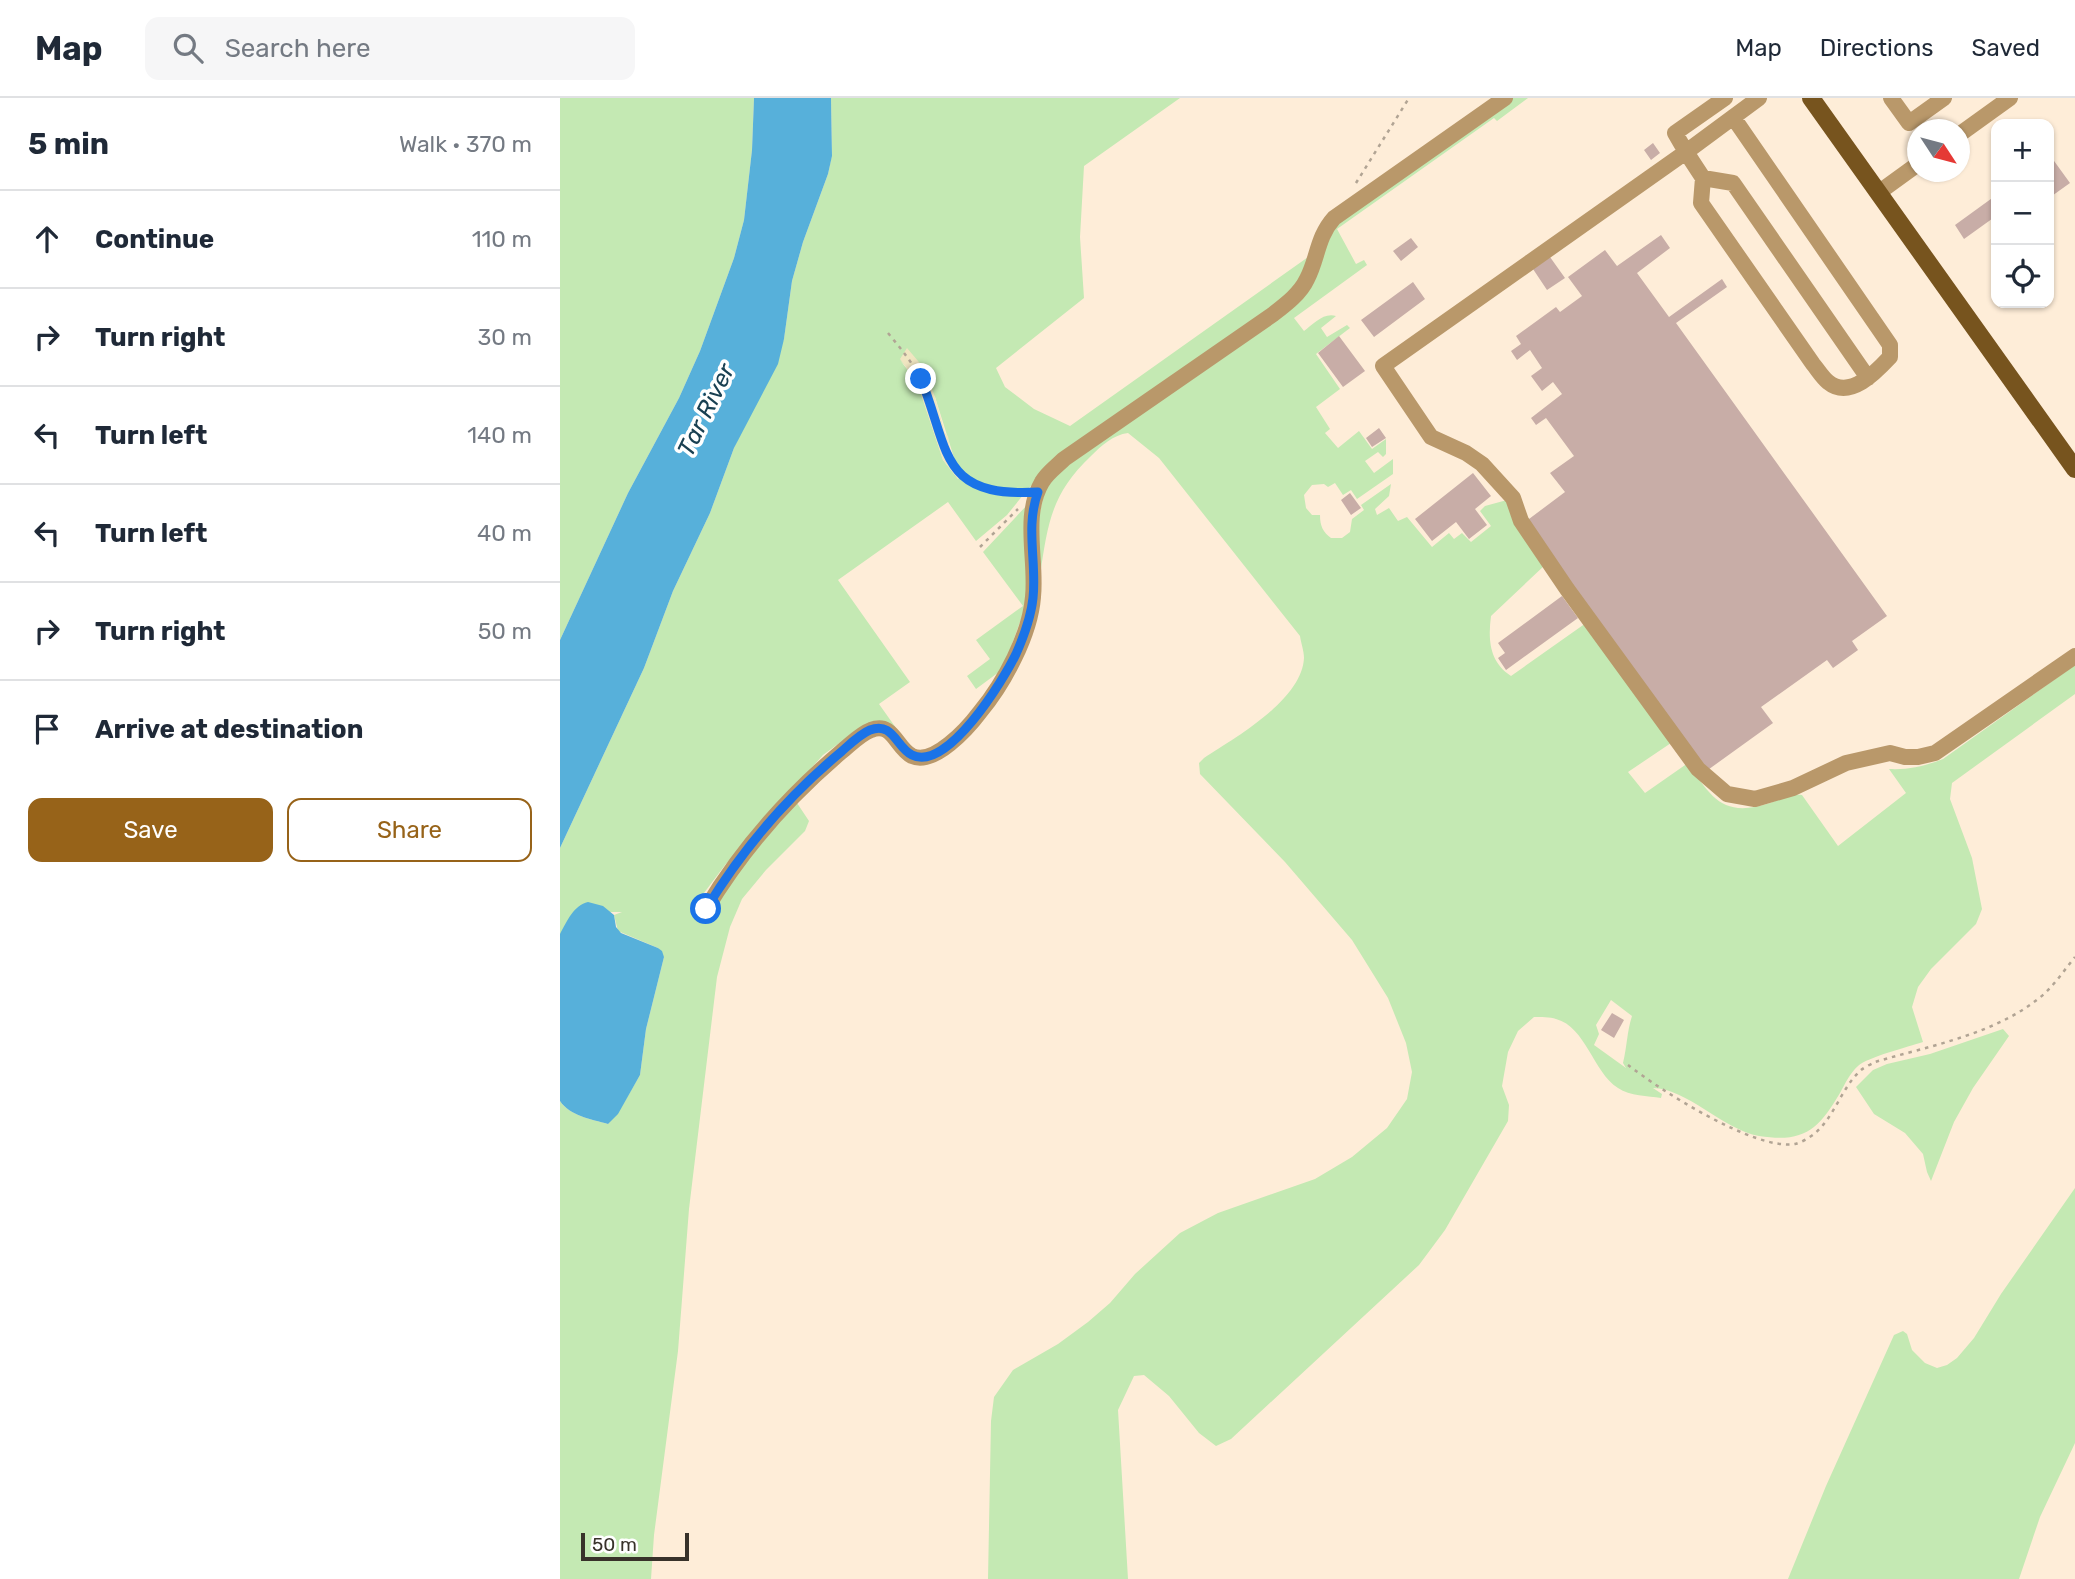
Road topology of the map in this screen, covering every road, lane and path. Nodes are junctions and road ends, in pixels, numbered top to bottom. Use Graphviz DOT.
graph roads {
  1 [pos="1409,98"];
  2 [pos="1505,98"];
  3 [pos="1725,98"];
  4 [pos="1759,98"];
  5 [pos="1811,98"];
  6 [pos="1891,98"];
  7 [pos="1944,98"];
  8 [pos="2010,98"];
  9 [pos="1733,117"];
  10 [pos="1922,119"];
  11 [pos="1907,120"];
  12 [pos="1970,126"];
  13 [pos="1686,152"];
  14 [pos="1907,171"];
  15 [pos="1703,178"];
  16 [pos="1356,183"];
  17 [pos="1878,193"];
  18 [pos="888,333"];
  19 [pos="1868,378"];
  20 [pos="2075,469"];
  21 [pos="1038,492"];
  22 [pos="1018,509"];
  23 [pos="980,547"];
  24 [pos="2075,656"];
  25 [pos="706,909"];
  26 [pos="2075,957"];
  27 [pos="1628,1065"];
  1 -- 16 [label="path"];
  2 -- 21 [label="street"];
  3 -- 13 [label="street"];
  4 -- 9 [label="street"];
  5 -- 17 [label="main road"];
  6 -- 11 [label="street"];
  7 -- 10 [label="street"];
  8 -- 12 [label="street"];
  9 -- 13 [label="street"];
  9 -- 19 [label="street"];
  13 -- 15 [label="street"];
  13 -- 24 [label="street"];
  14 -- 17 [label="street"];
  15 -- 19 [label="street"];
  15 -- 19 [label="street"];
  17 -- 20 [label="main road"];
  18 -- 21 [label="path"];
  21 -- 25 [label="street"];
  22 -- 23 [label="path"];
  26 -- 27 [label="path"];
}
